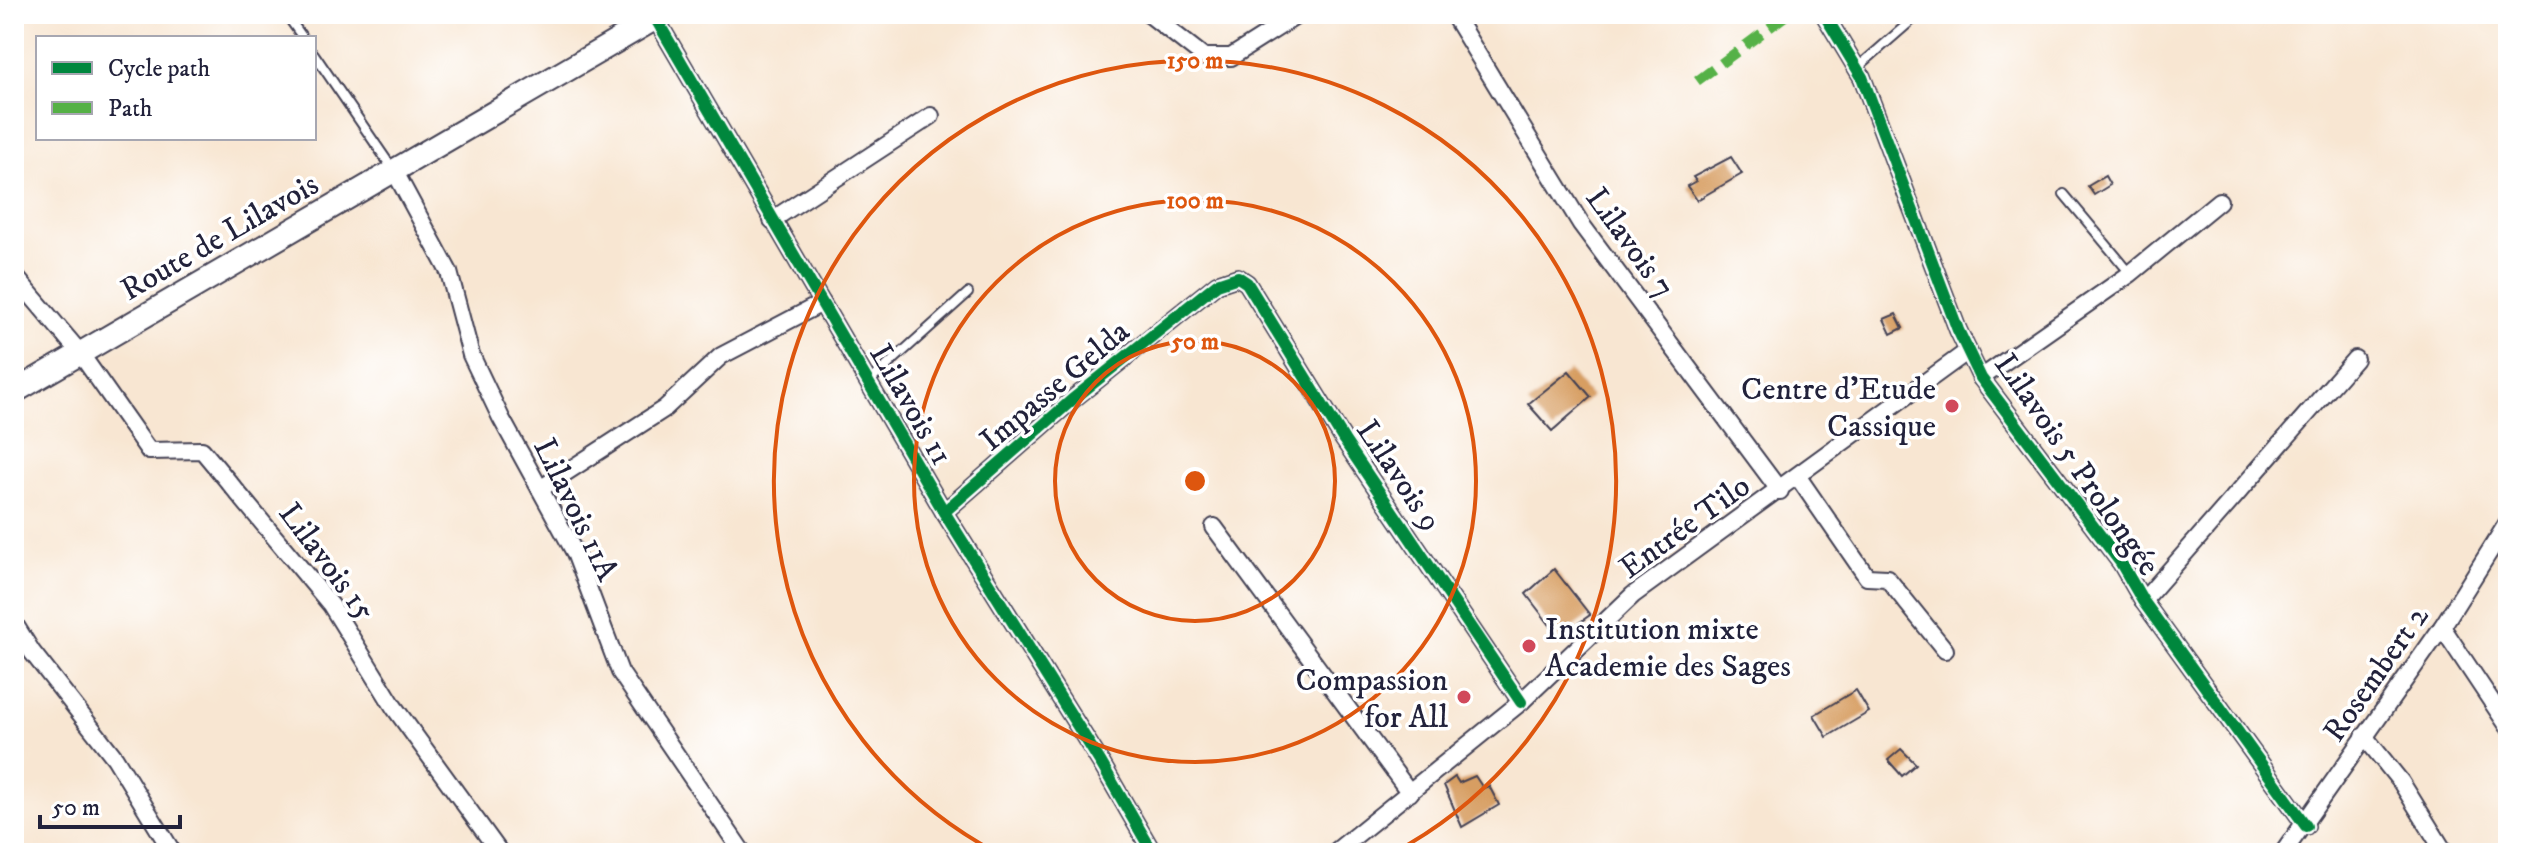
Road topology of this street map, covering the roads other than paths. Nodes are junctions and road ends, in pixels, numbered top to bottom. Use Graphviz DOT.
graph roads {
  1 [pos="286,14"];
  2 [pos="1149,14"];
  3 [pos="1299,14"];
  4 [pos="1453,14"];
  5 [pos="1824,14"];
  6 [pos="1919,14"];
  7 [pos="657,15"];
  8 [pos="302,36"];
  9 [pos="316,57"];
  10 [pos="1857,68"];
  11 [pos="931,116"];
  12 [pos="395,172"];
  13 [pos="2064,194"];
  14 [pos="2219,201"];
  15 [pos="772,220"];
  16 [pos="2130,274"];
  17 [pos="14,275"];
  18 [pos="1238,277"];
  19 [pos="968,293"];
  20 [pos="822,303"];
  21 [pos="1968,351"];
  22 [pos="80,353"];
  23 [pos="2355,359"];
  24 [pos="1981,378"];
  25 [pos="870,381"];
  26 [pos="14,392"];
  27 [pos="1798,477"];
  28 [pos="540,489"];
  29 [pos="1780,491"];
  30 [pos="944,512"];
  31 [pos="2508,522"];
  32 [pos="1214,527"];
  33 [pos="2143,601"];
  34 [pos="14,623"];
  35 [pos="2442,627"];
  36 [pos="1945,650"];
  37 [pos="1521,702"];
  38 [pos="2508,726"];
  39 [pos="2364,736"];
  40 [pos="1410,793"];
  41 [pos="2306,826"];
  42 [pos="173,853"];
  43 [pos="500,853"];
  44 [pos="743,853"];
  45 [pos="1153,853"];
  46 [pos="1334,853"];
  47 [pos="2283,853"];
  48 [pos="2445,853"];
  1 -- 8 [label="lane"];
  2 -- 3 [label="street"];
  4 -- 29 [label="street, Lilavois 7"];
  5 -- 10 [label="street, Lilavois 5 Prolongée"];
  6 -- 10 [label="lane"];
  7 -- 12 [label="main road, Route de Lilavois"];
  7 -- 15 [label="street, Lilavois 11"];
  9 -- 12 [label="lane"];
  10 -- 21 [label="street, Lilavois 5 Prolongée"];
  11 -- 15 [label="street"];
  12 -- 22 [label="main road, Route de Lilavois"];
  12 -- 28 [label="street, Lilavois 11A"];
  13 -- 16 [label="lane"];
  14 -- 16 [label="street"];
  15 -- 20 [label="street, Lilavois 11"];
  16 -- 24 [label="street"];
  17 -- 22 [label="street"];
  18 -- 30 [label="street, Impasse Gelda"];
  18 -- 37 [label="street, Lilavois 9"];
  19 -- 25 [label="lane"];
  20 -- 25 [label="street, Lilavois 11"];
  20 -- 28 [label="street"];
  21 -- 24 [label="street, Lilavois 5 Prolongée"];
  21 -- 27 [label="street, Entrée Tilo"];
  22 -- 26 [label="main road, Route de Lilavois"];
  22 -- 43 [label="street, Lilavois 15"];
  23 -- 33 [label="street"];
  24 -- 33 [label="street, Lilavois 5 Prolongée"];
  25 -- 30 [label="street, Lilavois 11"];
  27 -- 29 [label="street, Entrée Tilo"];
  27 -- 36 [label="street"];
  28 -- 44 [label="street, Lilavois 11A"];
  29 -- 37 [label="street, Entrée Tilo"];
  30 -- 45 [label="street, Lilavois 11"];
  31 -- 35 [label="street, Rosembert 2"];
  32 -- 40 [label="street"];
  33 -- 41 [label="street, Lilavois 5 Prolongée"];
  34 -- 42 [label="street"];
  35 -- 38 [label="street"];
  35 -- 39 [label="street, Rosembert 2"];
  37 -- 40 [label="street, Entrée Tilo"];
  39 -- 41 [label="street, Rosembert 2"];
  39 -- 48 [label="street"];
  40 -- 46 [label="street, Entrée Tilo"];
  41 -- 47 [label="street, Rosembert 2"];
}
